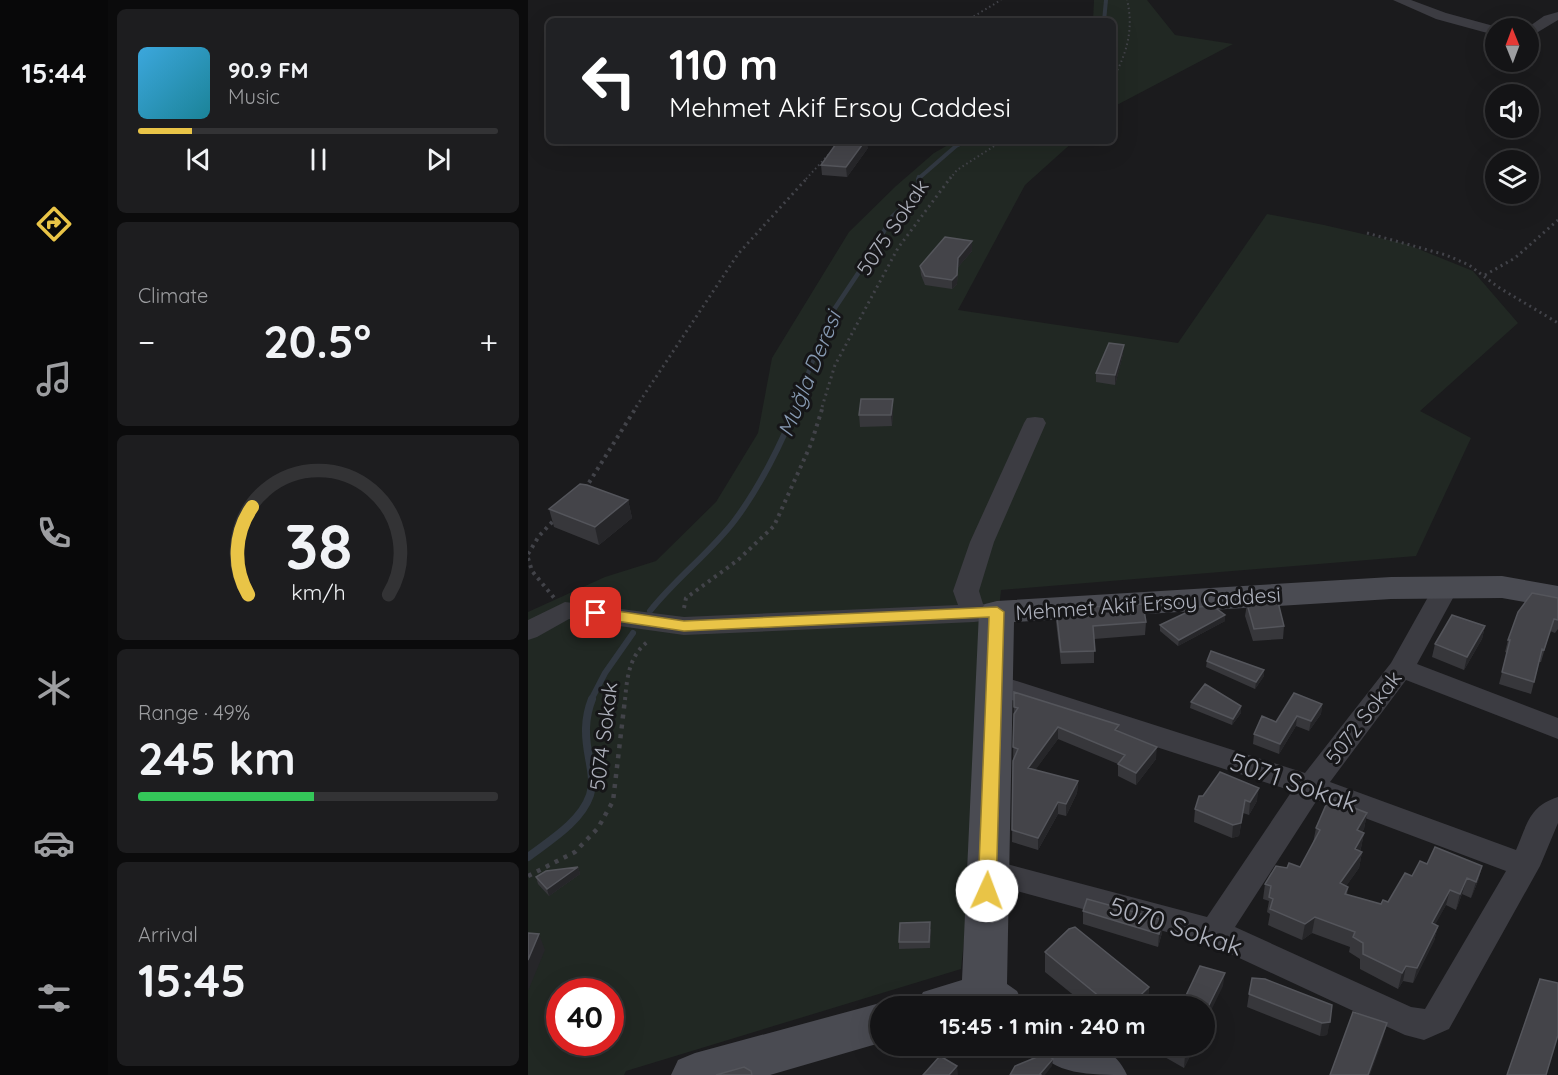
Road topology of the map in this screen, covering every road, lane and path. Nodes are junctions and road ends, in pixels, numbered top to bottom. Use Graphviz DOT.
graph roads {
  1 [pos="1001,0"];
  2 [pos="1127,0"];
  3 [pos="1399,0"];
  4 [pos="1558,16"];
  5 [pos="971,18"];
  6 [pos="1539,26"];
  7 [pos="1485,28"];
  8 [pos="1116,73"];
  9 [pos="997,144"];
  10 [pos="834,149"];
  11 [pos="1558,220"];
  12 [pos="1367,233"];
  13 [pos="1485,275"];
  14 [pos="1558,323"];
  15 [pos="1035,423"];
  16 [pos="577,496"];
  17 [pos="562,512"];
  18 [pos="528,556"];
  19 [pos="1446,587"];
  20 [pos="1558,597"];
  21 [pos="565,609"];
  22 [pos="985,613"];
  23 [pos="684,626"];
  24 [pos="528,632"];
  25 [pos="1401,668"];
  26 [pos="994,684"];
  27 [pos="1558,729"];
  28 [pos="1311,786"];
  29 [pos="1558,808"];
  30 [pos="1525,867"];
  31 [pos="988,871"];
  32 [pos="528,876"];
  33 [pos="1214,932"];
  34 [pos="993,996"];
  35 [pos="870,1026"];
  36 [pos="1074,1056"];
  37 [pos="695,1075"];
  38 [pos="1103,1075"];
  1 -- 5 [label="path"];
  2 -- 8 [label="path"];
  3 -- 7 [label="street"];
  4 -- 6 [label="street"];
  9 -- 23 [label="path, 5075 Sokak"];
  10 -- 16 [label="path"];
  11 -- 13 [label="path"];
  12 -- 13 [label="path"];
  13 -- 14 [label="path"];
  15 -- 22 [label="street"];
  17 -- 18 [label="path"];
  18 -- 21 [label="path"];
  19 -- 20 [label="street, Mehmet Akif Ersoy Caddesi"];
  19 -- 22 [label="street, Mehmet Akif Ersoy Caddesi"];
  19 -- 25 [label="street, 5072 Sokak"];
  21 -- 23 [label="street, Mehmet Akif Ersoy Caddesi"];
  21 -- 24 [label="street"];
  22 -- 23 [label="street, Mehmet Akif Ersoy Caddesi"];
  22 -- 26 [label="street"];
  23 -- 32 [label="path, 5074 Sokak"];
  25 -- 27 [label="street"];
  25 -- 28 [label="street, 5072 Sokak"];
  26 -- 28 [label="street, 5071 Sokak"];
  26 -- 31 [label="street"];
  28 -- 30 [label="street, 5071 Sokak"];
  28 -- 33 [label="street, 5072 Sokak"];
  29 -- 30 [label="street"];
  30 -- 33 [label="street, 5070 Sokak"];
  31 -- 33 [label="street, 5070 Sokak"];
  31 -- 34 [label="street"];
  35 -- 37 [label="street"];
  36 -- 38 [label="street"];
}
